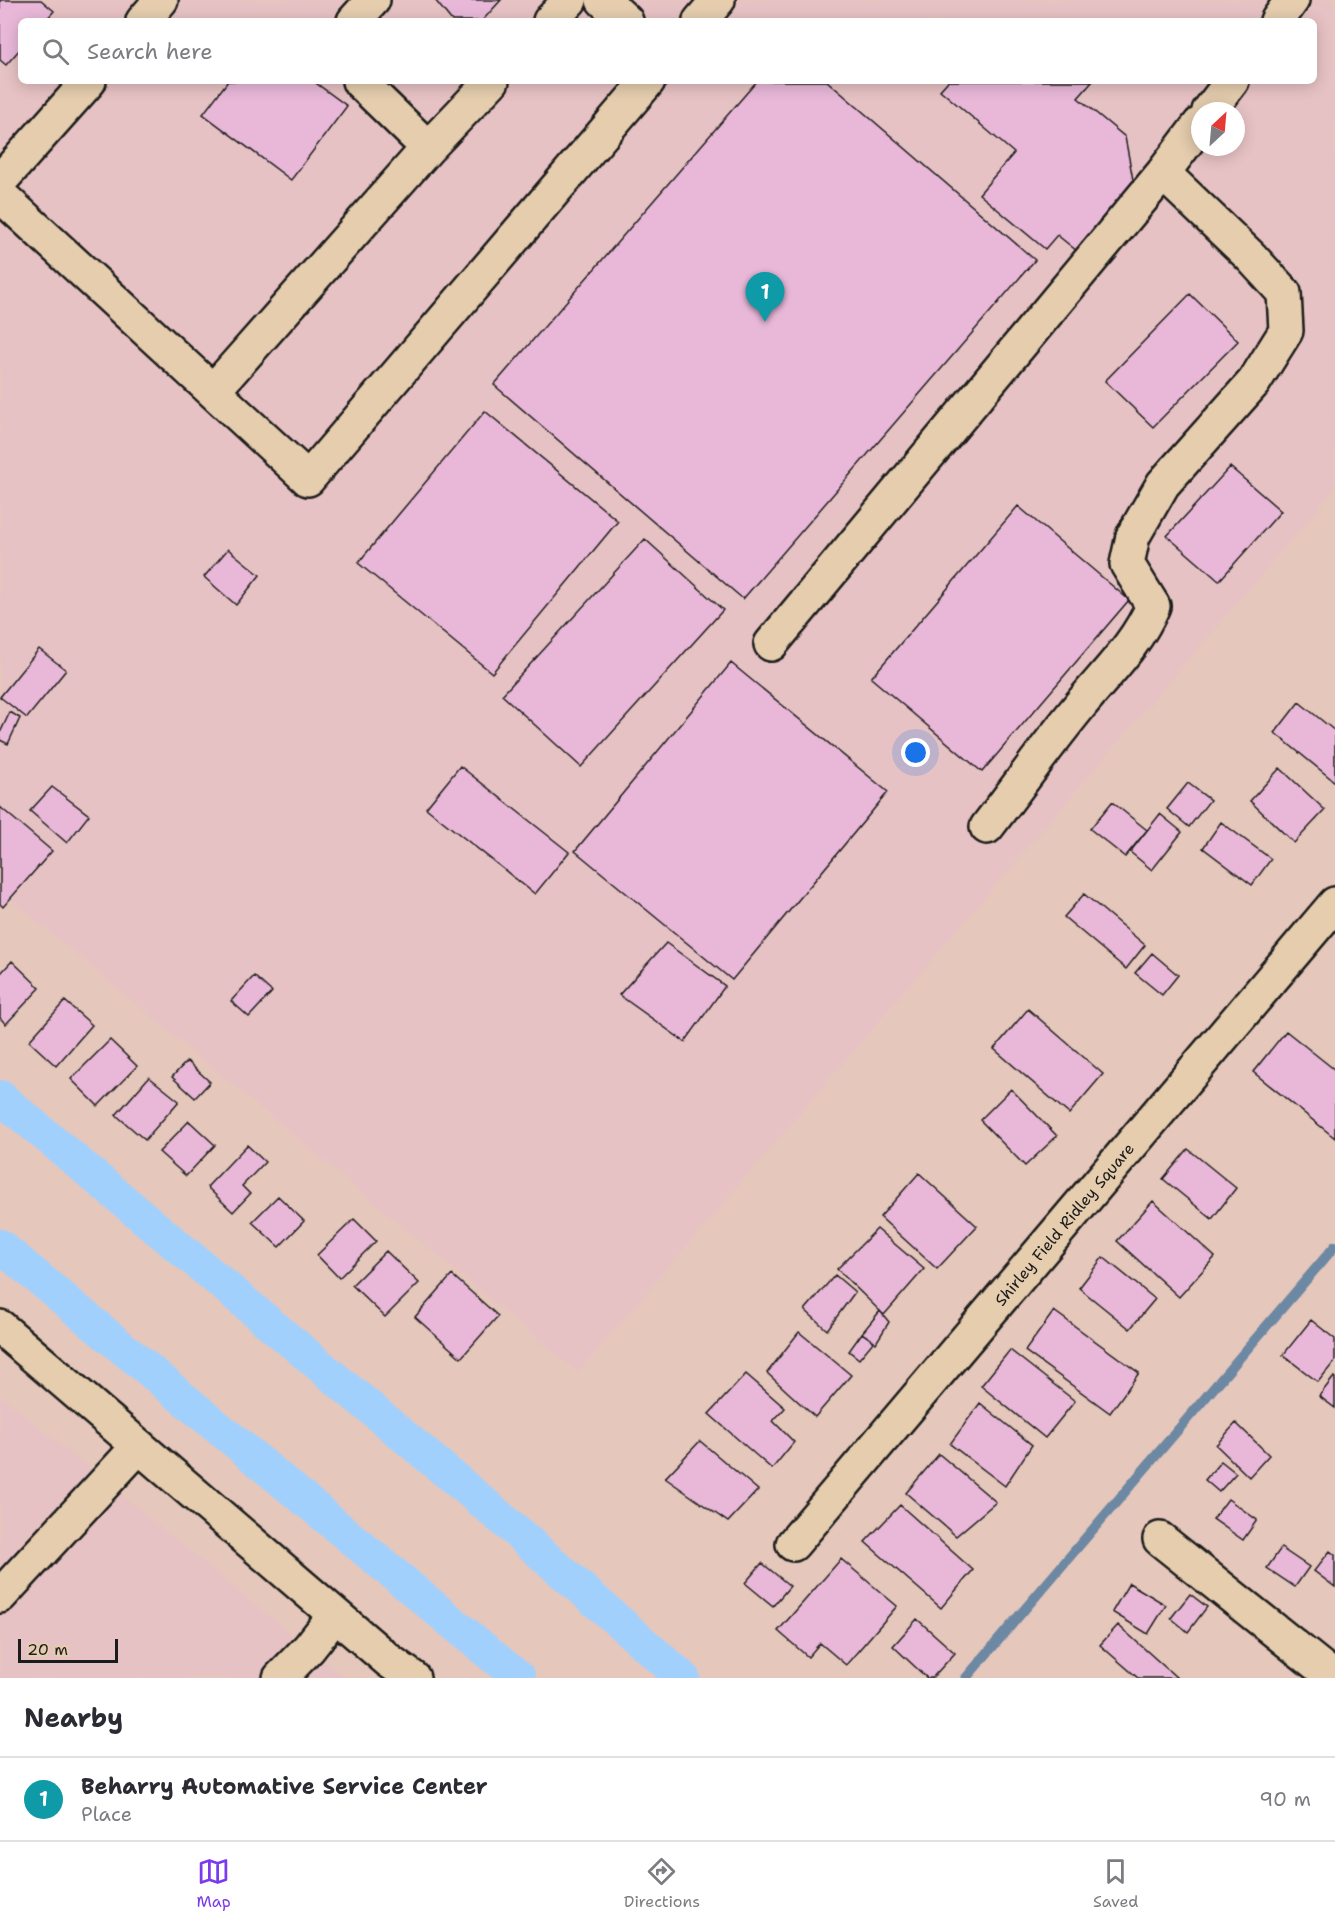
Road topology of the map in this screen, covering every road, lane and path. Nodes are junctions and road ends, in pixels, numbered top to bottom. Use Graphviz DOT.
graph roads {
  1 [pos="161,0"];
  2 [pos="373,0"];
  3 [pos="570,0"];
  4 [pos="603,0"];
  5 [pos="718,0"];
  6 [pos="1292,0"];
  7 [pos="146,18"];
  8 [pos="357,18"];
  9 [pos="552,18"];
  10 [pos="623,18"];
  11 [pos="703,18"];
  12 [pos="1278,18"];
  13 [pos="86,84"];
  14 [pos="362,84"];
  15 [pos="489,84"];
  16 [pos="645,84"];
  17 [pos="1230,84"];
  18 [pos="1216,102"];
  19 [pos="1191,136"];
  20 [pos="428,148"];
  21 [pos="1163,173"];
  22 [pos="0,181"];
  23 [pos="0,195"];
  24 [pos="213,391"];
  25 [pos="771,644"];
  26 [pos="987,827"];
  27 [pos="1335,904"];
  28 [pos="0,1327"];
  29 [pos="139,1446"];
  30 [pos="1160,1539"];
  31 [pos="793,1544"];
  32 [pos="0,1596"];
  33 [pos="335,1615"];
  34 [pos="1329,1672"];
  35 [pos="280,1678"];
  36 [pos="413,1678"];
  1 -- 7 [label="street"];
  2 -- 8 [label="street"];
  3 -- 9 [label="street"];
  4 -- 10 [label="street"];
  5 -- 11 [label="street"];
  6 -- 12 [label="street"];
  13 -- 22 [label="street"];
  14 -- 20 [label="street"];
  15 -- 20 [label="street"];
  16 -- 24 [label="street"];
  17 -- 18 [label="street"];
  19 -- 21 [label="street"];
  20 -- 24 [label="street"];
  21 -- 25 [label="street"];
  21 -- 26 [label="street"];
  23 -- 24 [label="street"];
  27 -- 31 [label="street, Shirley Field Ridley Square"];
  28 -- 29 [label="street"];
  29 -- 32 [label="street"];
  29 -- 33 [label="street"];
  30 -- 34 [label="street"];
  33 -- 35 [label="street"];
  33 -- 36 [label="street"];
}
